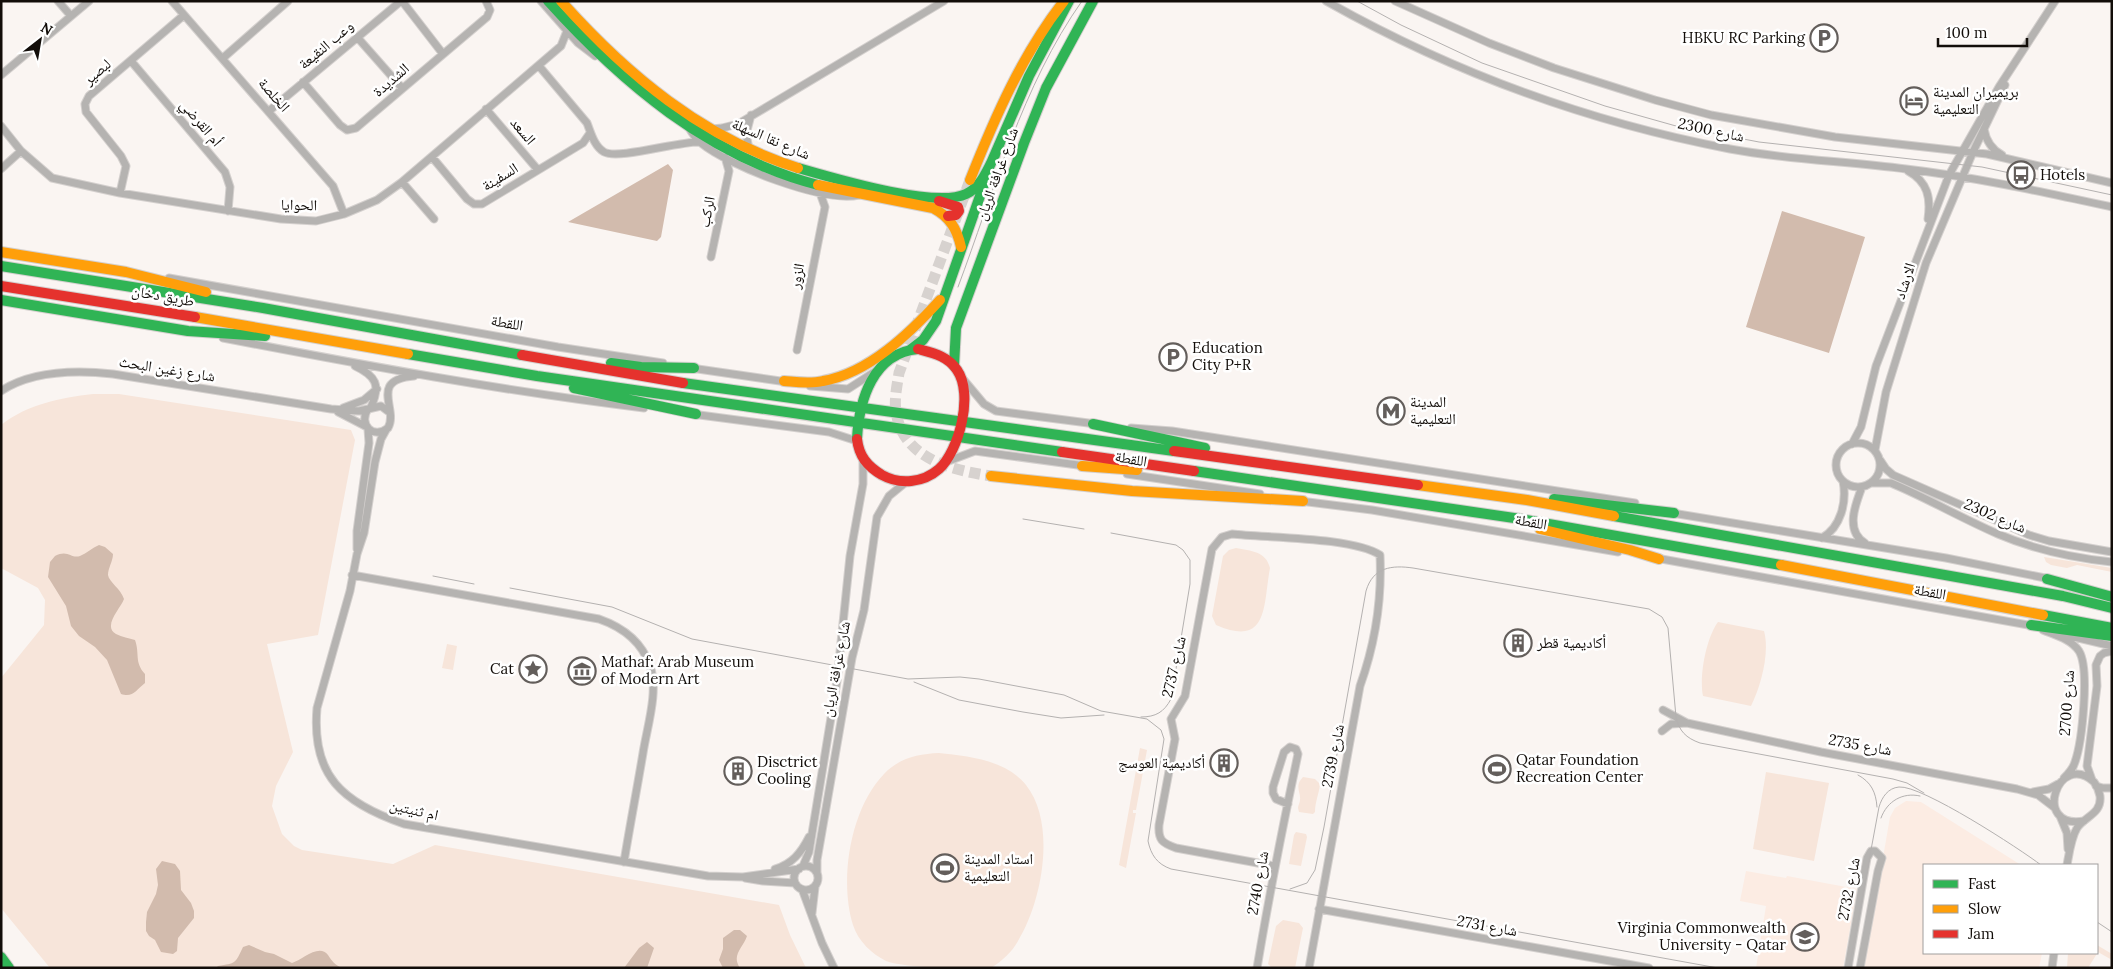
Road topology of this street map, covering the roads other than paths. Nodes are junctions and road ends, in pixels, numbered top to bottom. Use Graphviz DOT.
graph roads {
  1 [pos="58,1"];
  2 [pos="89,1"];
  3 [pos="172,1"];
  4 [pos="288,1"];
  5 [pos="401,1"];
  6 [pos="486,1"];
  7 [pos="541,1"];
  8 [pos="548,1"];
  9 [pos="561,1"];
  10 [pos="944,1"];
  11 [pos="1064,1"];
  12 [pos="1069,1"];
  13 [pos="1093,1"];
  14 [pos="1326,1"];
  15 [pos="1395,1"];
  16 [pos="2055,1"];
  17 [pos="279,4"];
  18 [pos="184,15"];
  19 [pos="71,16"];
  20 [pos="567,31"];
  21 [pos="357,37"];
  22 [pos="578,43"];
  23 [pos="561,46"];
  24 [pos="443,54"];
  25 [pos="223,58"];
  26 [pos="604,60"];
  27 [pos="131,61"];
  28 [pos="539,66"];
  29 [pos="1,75"];
  30 [pos="2006,78"];
  31 [pos="303,82"];
  32 [pos="402,88"];
  33 [pos="486,109"];
  34 [pos="269,111"];
  35 [pos="751,115"];
  36 [pos="1,126"];
  37 [pos="689,128"];
  38 [pos="711,129"];
  39 [pos="1984,129"];
  40 [pos="590,133"];
  41 [pos="700,142"];
  42 [pos="749,149"];
  43 [pos="1962,150"];
  44 [pos="22,151"];
  45 [pos="1973,152"];
  46 [pos="994,155"];
  47 [pos="432,157"];
  48 [pos="725,157"];
  49 [pos="2007,158"];
  50 [pos="740,164"];
  51 [pos="1,168"];
  52 [pos="1904,168"];
  53 [pos="538,170"];
  54 [pos="729,171"];
  55 [pos="1949,175"];
  56 [pos="1962,177"];
  57 [pos="970,180"];
  58 [pos="402,182"];
  59 [pos="2112,183"];
  60 [pos="120,193"];
  61 [pos="820,193"];
  62 [pos="865,194"];
  63 [pos="834,196"];
  64 [pos="918,197"];
  65 [pos="825,206"];
  66 [pos="2112,207"];
  67 [pos="228,211"];
  68 [pos="344,214"];
  69 [pos="948,216"];
  70 [pos="434,219"];
  71 [pos="1926,232"];
  72 [pos="961,247"];
  73 [pos="1,252"];
  74 [pos="711,257"];
  75 [pos="1,266"];
  76 [pos="126,272"];
  77 [pos="1,286"];
  78 [pos="943,296"];
  79 [pos="1,300"];
  80 [pos="263,308"];
  81 [pos="188,331"];
  82 [pos="319,339"];
  83 [pos="797,350"];
  84 [pos="910,350"];
  85 [pos="343,361"];
  86 [pos="557,361"];
  87 [pos="954,366"];
  88 [pos="694,368"];
  89 [pos="878,370"];
  90 [pos="424,375"];
  91 [pos="537,376"];
  92 [pos="963,379"];
  93 [pos="784,381"];
  94 [pos="377,388"];
  95 [pos="1,391"];
  96 [pos="370,408"];
  97 [pos="862,408"];
  98 [pos="334,410"];
  99 [pos="389,412"];
  100 [pos="696,414"];
  101 [pos="858,422"];
  102 [pos="962,422"];
  103 [pos="1093,424"];
  104 [pos="367,428"];
  105 [pos="386,430"];
  106 [pos="957,436"];
  107 [pos="856,441"];
  108 [pos="1852,444"];
  109 [pos="1875,450"];
  110 [pos="863,459"];
  111 [pos="1880,460"];
  112 [pos="945,463"];
  113 [pos="1082,466"];
  114 [pos="1314,470"];
  115 [pos="990,476"];
  116 [pos="1843,481"];
  117 [pos="906,482"];
  118 [pos="1872,482"];
  119 [pos="1862,487"];
  120 [pos="1313,488"];
  121 [pos="363,490"];
  122 [pos="371,490"];
  123 [pos="1527,500"];
  124 [pos="1303,501"];
  125 [pos="360,507"];
  126 [pos="369,510"];
  127 [pos="1468,510"];
  128 [pos="1674,513"];
  129 [pos="363,519"];
  130 [pos="1822,538"];
  131 [pos="1870,546"];
  132 [pos="1375,552"];
  133 [pos="2112,552"];
  134 [pos="1659,559"];
  135 [pos="2112,562"];
  136 [pos="352,575"];
  137 [pos="2047,579"];
  138 [pos="2112,591"];
  139 [pos="2112,597"];
  140 [pos="2112,608"];
  141 [pos="2031,626"];
  142 [pos="2112,628"];
  143 [pos="2112,636"];
  144 [pos="2112,646"];
  145 [pos="2112,651"];
  146 [pos="1662,710"];
  147 [pos="1687,723"];
  148 [pos="1662,730"];
  149 [pos="2060,782"];
  150 [pos="2095,784"];
  151 [pos="2112,789"];
  152 [pos="2028,792"];
  153 [pos="2100,798"];
  154 [pos="1288,804"];
  155 [pos="2057,811"];
  156 [pos="2084,821"];
  157 [pos="812,830"];
  158 [pos="2069,854"];
  159 [pos="624,862"];
  160 [pos="2067,864"];
  161 [pos="1274,866"];
  162 [pos="801,868"];
  163 [pos="762,873"];
  164 [pos="817,873"];
  165 [pos="743,877"];
  166 [pos="795,883"];
  167 [pos="815,886"];
  168 [pos="802,889"];
  169 [pos="1319,909"];
  170 [pos="812,916"];
  171 [pos="2054,954"];
  172 [pos="1,957"];
  173 [pos="9,968"];
  174 [pos="834,968"];
  175 [pos="1257,968"];
  176 [pos="1309,968"];
  177 [pos="1649,968"];
  178 [pos="1848,968"];
  179 [pos="1860,968"];
  180 [pos="2052,968"];
  1 -- 19 [label="street"];
  2 -- 19 [label="street"];
  3 -- 18 [label="street, الخلصة"];
  4 -- 17 [label="street"];
  5 -- 21 [label="street, وعب النقيعة"];
  5 -- 24 [label="street, وعب النقيعة"];
  6 -- 24 [label="street, الشديدة"];
  7 -- 20 [label="street"];
  8 -- 26 [label="main road, شارع نقا السهلة"];
  9 -- 38 [label="main road, شارع نقا السهلة"];
  10 -- 35 [label="street"];
  11 -- 57 [label="main road"];
  12 -- 46 [label="main road, شارع غرافة الريان"];
  13 -- 87 [label="main road, شارع غرافة الريان"];
  14 -- 52 [label="street, شارع 2300"];
  15 -- 43 [label="street, شارع 2300"];
  16 -- 30 [label="street, الارشاد"];
  17 -- 25 [label="street"];
  18 -- 25 [label="street, الخلصة"];
  18 -- 27 [label="street, لبصير"];
  19 -- 29 [label="street"];
  20 -- 22 [label="street"];
  20 -- 23 [label="street, الحوايا"];
  21 -- 31 [label="street, وعب النقيعة"];
  21 -- 32 [label="street"];
  22 -- 23 [label="street"];
  22 -- 26 [label="street"];
  23 -- 28 [label="street, الحوايا"];
  24 -- 32 [label="street, الشديدة"];
  25 -- 34 [label="street, الخلصة"];
  26 -- 37 [label="main road, شارع نقا السهلة"];
  27 -- 60 [label="street, لبصير"];
  27 -- 67 [label="street, أم القرضي"];
  28 -- 33 [label="street, الحوايا"];
  28 -- 40 [label="street"];
  30 -- 39 [label="street, الارشاد"];
  30 -- 43 [label="street, الارشاد"];
  31 -- 32 [label="street, الشديدة"];
  31 -- 34 [label="street, وعب النقيعة"];
  33 -- 47 [label="street, الحوايا"];
  33 -- 53 [label="street, السعد"];
  34 -- 68 [label="street, الخلصة"];
  35 -- 38 [label="street"];
  35 -- 42 [label="street"];
  36 -- 44 [label="street, الحوايا"];
  37 -- 41 [label="street, شارع نقا السهلة"];
  37 -- 62 [label="main road, شارع نقا السهلة"];
  38 -- 42 [label="main road, شارع نقا السهلة"];
  39 -- 45 [label="street, الارشاد"];
  39 -- 49 [label="street"];
  40 -- 41 [label="street"];
  40 -- 53 [label="street, السفينة"];
  41 -- 48 [label="street, شارع نقا السهلة"];
  42 -- 64 [label="main road, شارع نقا السهلة"];
  43 -- 45 [label="street, شارع 2300"];
  43 -- 55 [label="street, الارشاد"];
  44 -- 51 [label="street"];
  44 -- 60 [label="street, الحوايا"];
  45 -- 49 [label="street, شارع 2300"];
  45 -- 56 [label="street, الارشاد"];
  46 -- 64 [label="main road, شارع نقا السهلة"];
  46 -- 72 [label="main road, شارع غرافة الريان"];
  47 -- 53 [label="street, السفينة"];
  47 -- 58 [label="street, الحوايا"];
  48 -- 50 [label="street, شارع نقا السهلة"];
  48 -- 54 [label="street, الركب"];
  49 -- 59 [label="street, شارع 2300"];
  50 -- 54 [label="street"];
  50 -- 61 [label="street, شارع نقا السهلة"];
  52 -- 55 [label="street, شارع 2300"];
  52 -- 71 [label="street, الارشاد"];
  54 -- 74 [label="street, الركب"];
  55 -- 56 [label="street, شارع 2300"];
  55 -- 71 [label="street, الارشاد"];
  56 -- 66 [label="street, شارع 2300"];
  56 -- 109 [label="street, الارشاد"];
  58 -- 68 [label="street, الحوايا"];
  58 -- 70 [label="street"];
  60 -- 67 [label="street, الحوايا"];
  61 -- 63 [label="street, شارع نقا السهلة"];
  61 -- 65 [label="street"];
  62 -- 63 [label="street, شارع نقا السهلة"];
  62 -- 69 [label="main road, شارع نقا السهلة"];
  63 -- 65 [label="street"];
  64 -- 69 [label="main road"];
  65 -- 83 [label="street, الزور"];
  67 -- 68 [label="street, الحوايا"];
  69 -- 72 [label="main road"];
  71 -- 108 [label="street, الارشاد"];
  72 -- 78 [label="main road, شارع غرافة الريان"];
  73 -- 76 [label="main road"];
  75 -- 80 [label="main road, طريق دخان"];
  76 -- 80 [label="main road"];
  76 -- 88 [label="street, اللقطة"];
  77 -- 82 [label="main road, طريق دخان"];
  78 -- 84 [label="main road, شارع غرافة الريان"];
  78 -- 93 [label="main road"];
  79 -- 81 [label="main road"];
  80 -- 86 [label="main road, اللقطة"];
  81 -- 82 [label="main road"];
  81 -- 85 [label="street"];
  82 -- 91 [label="main road, اللقطة"];
  84 -- 87 [label="main road, اللقطة"];
  84 -- 89 [label="main road, اللقطة"];
  85 -- 90 [label="street"];
  85 -- 94 [label="street"];
  86 -- 88 [label="main road"];
  86 -- 97 [label="main road, اللقطة"];
  87 -- 92 [label="main road, اللقطة"];
  88 -- 93 [label="street, اللقطة"];
  89 -- 93 [label="street, اللقطة"];
  89 -- 97 [label="main road, اللقطة"];
  90 -- 99 [label="street"];
  90 -- 100 [label="street"];
  91 -- 100 [label="main road"];
  91 -- 101 [label="main road, اللقطة"];
  92 -- 102 [label="main road, اللقطة"];
  92 -- 103 [label="street, اللقطة"];
  94 -- 96 [label="street"];
  94 -- 98 [label="street"];
  95 -- 98 [label="street, شارع زغين البحث"];
  96 -- 98 [label="street, شارع زغين البحث"];
  96 -- 99 [label="street"];
  96 -- 104 [label="street"];
  97 -- 101 [label="main road, اللقطة"];
  97 -- 102 [label="main road, اللقطة"];
  98 -- 104 [label="street, شارع زغين البحث"];
  99 -- 105 [label="street"];
  100 -- 107 [label="street"];
  101 -- 106 [label="main road, اللقطة"];
  101 -- 107 [label="main road, اللقطة"];
  102 -- 106 [label="main road, اللقطة"];
  102 -- 114 [label="main road, اللقطة"];
  103 -- 114 [label="main road"];
  103 -- 128 [label="street, اللقطة"];
  104 -- 105 [label="street"];
  104 -- 121 [label="street, ام ثنيتين"];
  105 -- 122 [label="street, ام ثنيتين"];
  106 -- 112 [label="main road, اللقطة"];
  106 -- 120 [label="main road, اللقطة"];
  107 -- 110 [label="main road, اللقطة"];
  108 -- 109 [label="street"];
  108 -- 116 [label="street"];
  109 -- 111 [label="street"];
  110 -- 117 [label="main road, اللقطة"];
  110 -- 157 [label="street, شارع غرافة الريان"];
  111 -- 118 [label="street"];
  111 -- 133 [label="street, شارع 2302"];
  112 -- 113 [label="street, اللقطة"];
  112 -- 117 [label="main road, اللقطة"];
  113 -- 120 [label="main road"];
  113 -- 124 [label="street, اللقطة"];
  114 -- 123 [label="main road, اللقطة"];
  115 -- 124 [label="main road"];
  116 -- 119 [label="street"];
  116 -- 130 [label="street"];
  117 -- 164 [label="street, شارع غرافة الريان"];
  118 -- 119 [label="street"];
  118 -- 135 [label="street, شارع 2302"];
  119 -- 131 [label="street"];
  120 -- 127 [label="main road, اللقطة"];
  121 -- 122 [label="street"];
  121 -- 125 [label="street, ام ثنيتين"];
  122 -- 126 [label="street, ام ثنيتين"];
  123 -- 128 [label="main road"];
  123 -- 140 [label="main road, اللقطة"];
  124 -- 134 [label="street, اللقطة"];
  125 -- 126 [label="street"];
  125 -- 129 [label="street, ام ثنيتين"];
  126 -- 129 [label="street, ام ثنيتين"];
  127 -- 134 [label="main road"];
  127 -- 142 [label="main road, اللقطة"];
  128 -- 130 [label="street, اللقطة"];
  129 -- 136 [label="street, ام ثنيتين"];
  130 -- 131 [label="street, اللقطة"];
  131 -- 137 [label="street, اللقطة"];
  132 -- 161 [label="street, شارع 2737"];
  132 -- 169 [label="street, شارع 2739"];
  134 -- 141 [label="street, اللقطة"];
  136 -- 159 [label="street"];
  136 -- 159 [label="street, ام ثنيتين"];
  137 -- 138 [label="street, اللقطة"];
  137 -- 139 [label="main road"];
  141 -- 143 [label="main road"];
  141 -- 144 [label="street, اللقطة"];
  141 -- 149 [label="street, شارع 2700"];
  145 -- 150 [label="street, شارع 2700"];
  146 -- 147 [label="street, شارع 2735"];
  147 -- 148 [label="street, شارع 2735"];
  147 -- 152 [label="street, شارع 2735"];
  149 -- 150 [label="street"];
  149 -- 152 [label="street, شارع 2735"];
  149 -- 155 [label="street"];
  150 -- 151 [label="street"];
  150 -- 153 [label="street"];
  151 -- 153 [label="street"];
  152 -- 155 [label="street, شارع 2735"];
  153 -- 156 [label="street"];
  154 -- 154 [label="street, شارع 2740"];
  154 -- 161 [label="street, شارع 2740"];
  155 -- 156 [label="street"];
  155 -- 158 [label="street"];
  156 -- 158 [label="street"];
  157 -- 162 [label="street, شارع غرافة الريان"];
  157 -- 163 [label="street, شارع غرافة الريان"];
  158 -- 160 [label="street"];
  159 -- 165 [label="street, ام ثنيتين"];
  161 -- 175 [label="street, شارع 2740"];
  162 -- 163 [label="street, ام ثنيتين"];
  162 -- 164 [label="street"];
  162 -- 166 [label="street"];
  163 -- 165 [label="street, ام ثنيتين"];
  164 -- 167 [label="street"];
  165 -- 166 [label="street, ام ثنيتين"];
  166 -- 168 [label="street"];
  167 -- 168 [label="street"];
  167 -- 170 [label="street"];
  168 -- 170 [label="street"];
  169 -- 176 [label="street, شارع 2739"];
  169 -- 177 [label="street, شارع 2731"];
  170 -- 174 [label="street"];
  171 -- 180 [label="street"];
  172 -- 173 [label="main road"];
  178 -- 179 [label="street, شارع 2732"];
}
